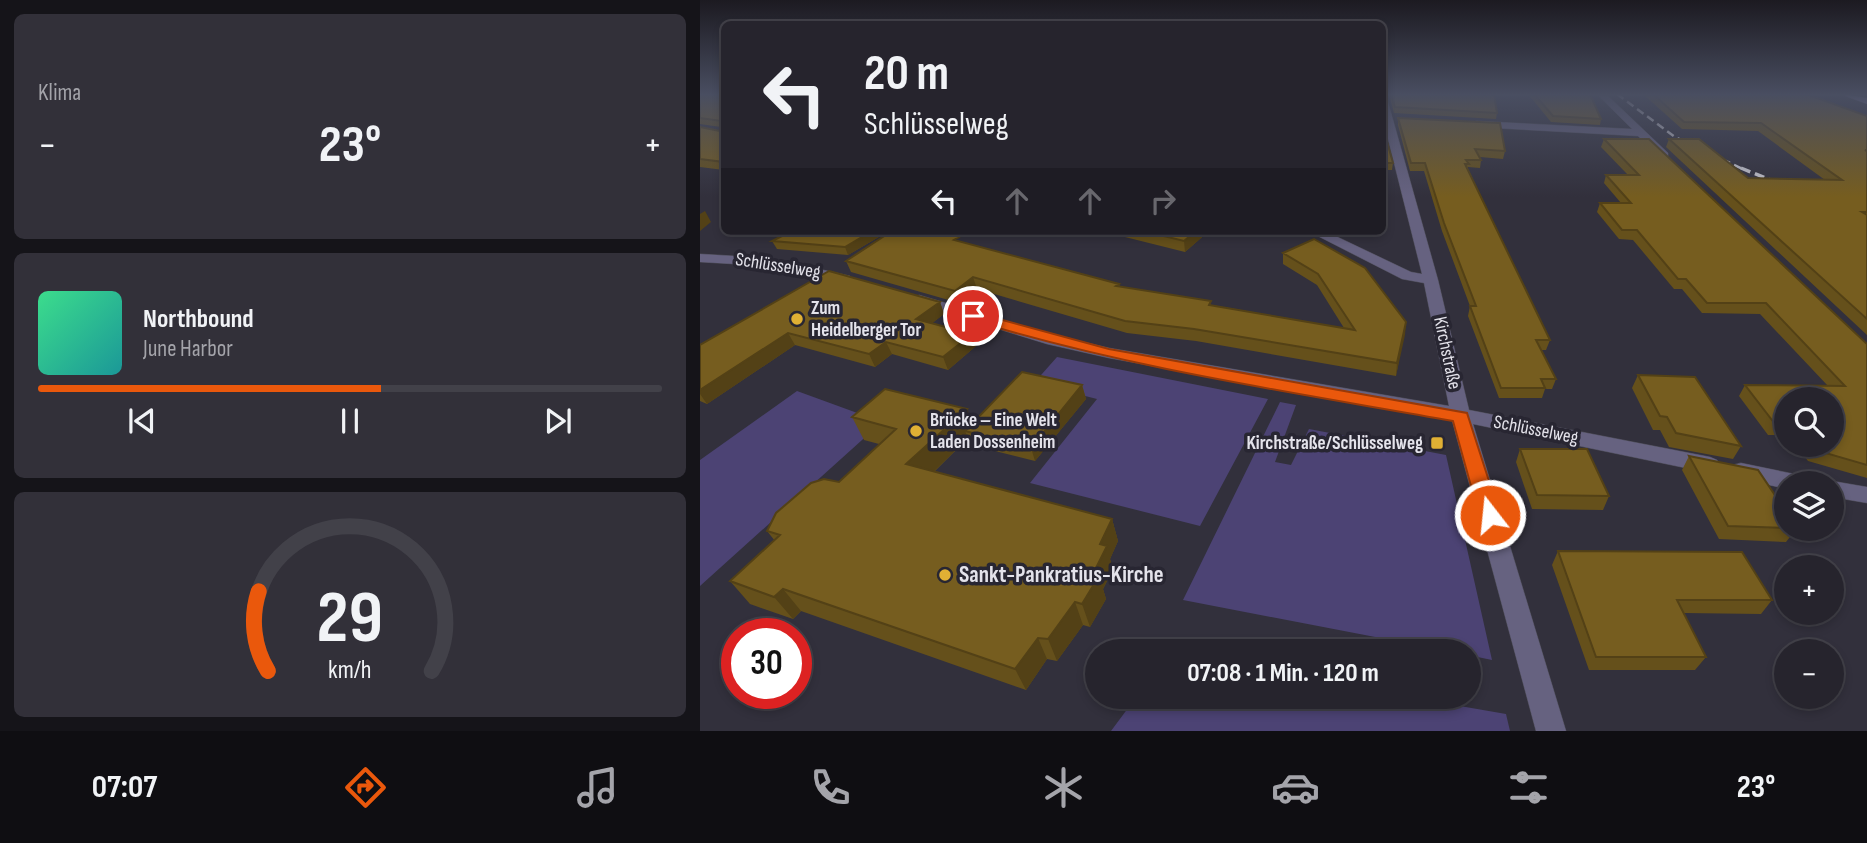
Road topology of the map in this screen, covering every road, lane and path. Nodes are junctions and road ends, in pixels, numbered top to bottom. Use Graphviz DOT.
graph roads {
  1 [pos="1389,128"];
  2 [pos="1560,128"];
  3 [pos="1636,128"];
  4 [pos="1641,133"];
  5 [pos="1670,161"];
  6 [pos="1323,235"];
  7 [pos="700,258"];
  8 [pos="857,261"];
  9 [pos="834,275"];
  10 [pos="1431,280"];
  11 [pos="861,283"];
  12 [pos="811,289"];
  13 [pos="899,294"];
  14 [pos="1461,417"];
  15 [pos="1774,478"];
  16 [pos="1844,491"];
  17 [pos="1867,495"];
  18 [pos="1551,731"];
  1 -- 10 [label="street, Kirchstraße"];
  2 -- 4 [label="street"];
  3 -- 4 [label="street"];
  4 -- 5 [label="street"];
  6 -- 10 [label="street"];
  7 -- 9 [label="street, Schlüsselweg"];
  8 -- 9 [label="street"];
  9 -- 11 [label="street, Schlüsselweg"];
  9 -- 12 [label="street"];
  10 -- 14 [label="street, Kirchstraße"];
  13 -- 14 [label="street, Schlüsselweg"];
  14 -- 15 [label="street, Schlüsselweg"];
  14 -- 18 [label="street, Kirchstraße"];
  16 -- 17 [label="street"];
}
